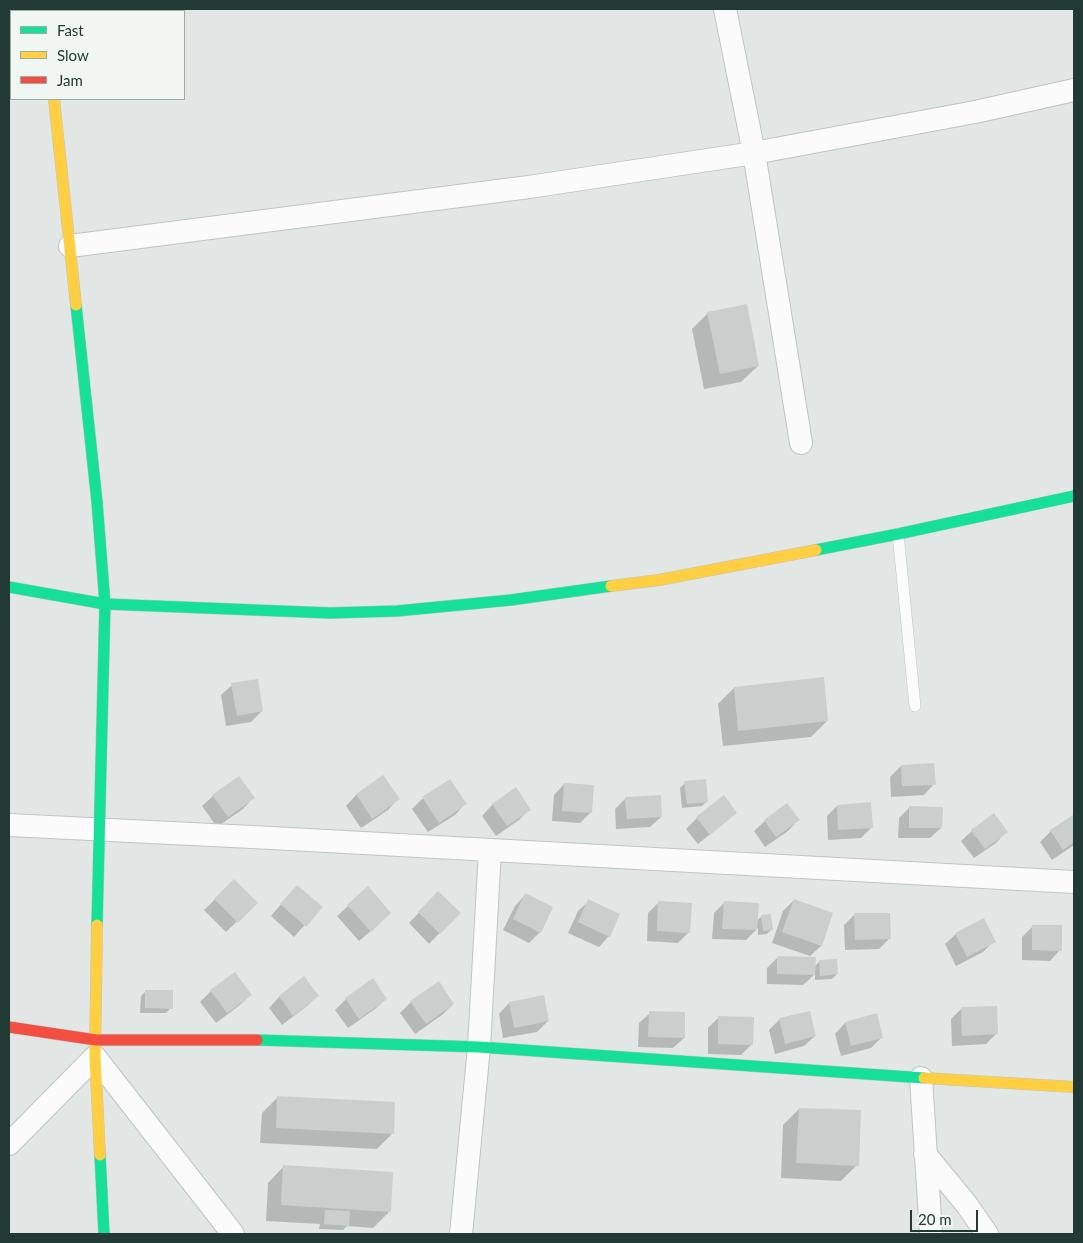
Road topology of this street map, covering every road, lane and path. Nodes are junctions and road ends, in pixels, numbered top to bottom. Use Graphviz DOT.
graph roads {
  1 [pos="725,9"];
  2 [pos="1074,90"];
  3 [pos="54,100"];
  4 [pos="754,153"];
  5 [pos="70,246"];
  6 [pos="802,443"];
  7 [pos="1074,496"];
  8 [pos="898,534"];
  9 [pos="9,586"];
  10 [pos="105,604"];
  11 [pos="915,706"];
  12 [pos="9,825"];
  13 [pos="99,828"];
  14 [pos="490,850"];
  15 [pos="1074,882"];
  16 [pos="9,1026"];
  17 [pos="479,1047"];
  18 [pos="96,1048"];
  19 [pos="921,1078"];
  20 [pos="1074,1087"];
  21 [pos="9,1144"];
  22 [pos="924,1154"];
  23 [pos="104,1234"];
  24 [pos="233,1234"];
  25 [pos="461,1234"];
  26 [pos="931,1234"];
  27 [pos="987,1234"];
  1 -- 4 [label="street"];
  2 -- 4 [label="street"];
  3 -- 5 [label="street"];
  4 -- 5 [label="street"];
  4 -- 6 [label="street"];
  5 -- 10 [label="street"];
  7 -- 8 [label="street"];
  8 -- 10 [label="street"];
  8 -- 11 [label="lane"];
  9 -- 10 [label="street"];
  10 -- 13 [label="street"];
  12 -- 13 [label="street"];
  13 -- 14 [label="street"];
  13 -- 18 [label="street"];
  14 -- 15 [label="street"];
  14 -- 17 [label="street"];
  16 -- 18 [label="street"];
  17 -- 18 [label="street"];
  17 -- 19 [label="street"];
  17 -- 25 [label="street"];
  18 -- 21 [label="street"];
  18 -- 23 [label="street"];
  18 -- 24 [label="street"];
  19 -- 20 [label="street"];
  19 -- 22 [label="street"];
  22 -- 26 [label="street"];
  22 -- 27 [label="street"];
}
